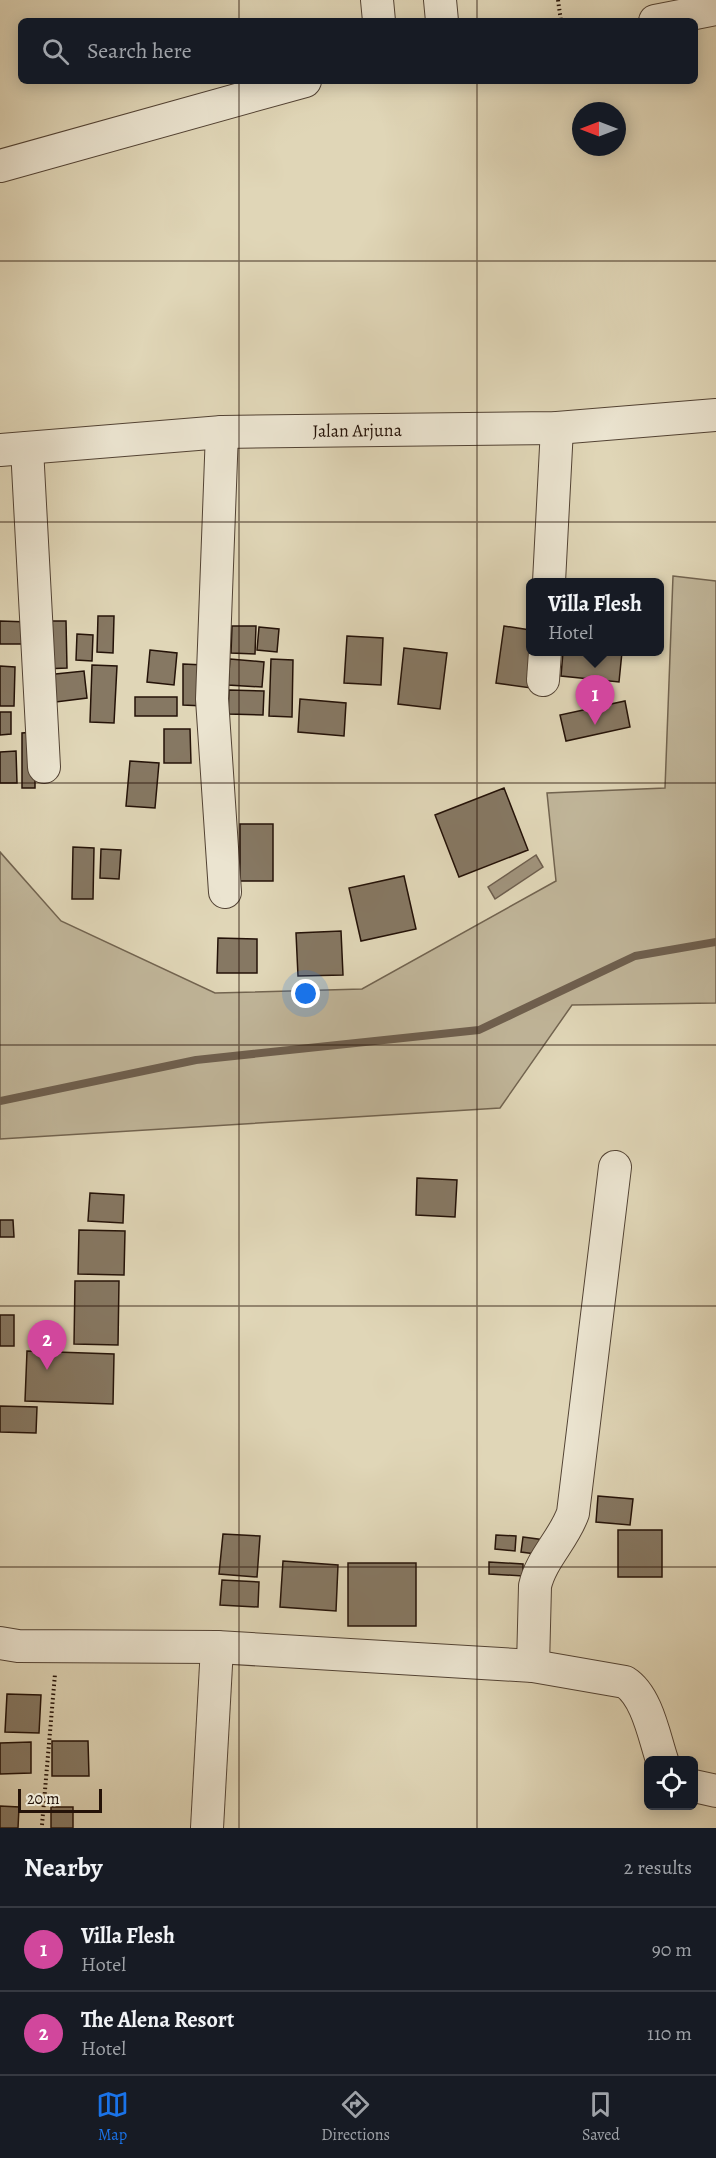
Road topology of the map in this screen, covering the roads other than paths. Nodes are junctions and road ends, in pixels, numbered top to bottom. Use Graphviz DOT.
graph roads {
  1 [pos="377,0"];
  2 [pos="440,0"];
  3 [pos="703,7"];
  4 [pos="379,18"];
  5 [pos="442,18"];
  6 [pos="665,18"];
  7 [pos="294,84"];
  8 [pos="0,166"];
  9 [pos="716,415"];
  10 [pos="557,428"];
  11 [pos="222,432"];
  12 [pos="13,449"];
  13 [pos="549,578"];
  14 [pos="44,767"];
  15 [pos="225,892"];
  16 [pos="615,1167"];
  17 [pos="0,1643"];
  18 [pos="217,1647"];
  19 [pos="533,1666"];
  20 [pos="660,1756"];
  21 [pos="698,1787"];
  22 [pos="716,1791"];
  23 [pos="207,1828"];
  1 -- 4 [label="street"];
  2 -- 5 [label="street"];
  3 -- 6 [label="street"];
  7 -- 8 [label="street"];
  9 -- 10 [label="street, Jalan Arjuna"];
  10 -- 11 [label="street, Jalan Arjuna"];
  10 -- 13 [label="street"];
  11 -- 12 [label="street, Jalan Arjuna"];
  11 -- 15 [label="street"];
  12 -- 14 [label="street"];
  16 -- 19 [label="street"];
  17 -- 18 [label="street"];
  18 -- 19 [label="street"];
  18 -- 23 [label="street"];
  19 -- 20 [label="street"];
  21 -- 22 [label="street"];
}
